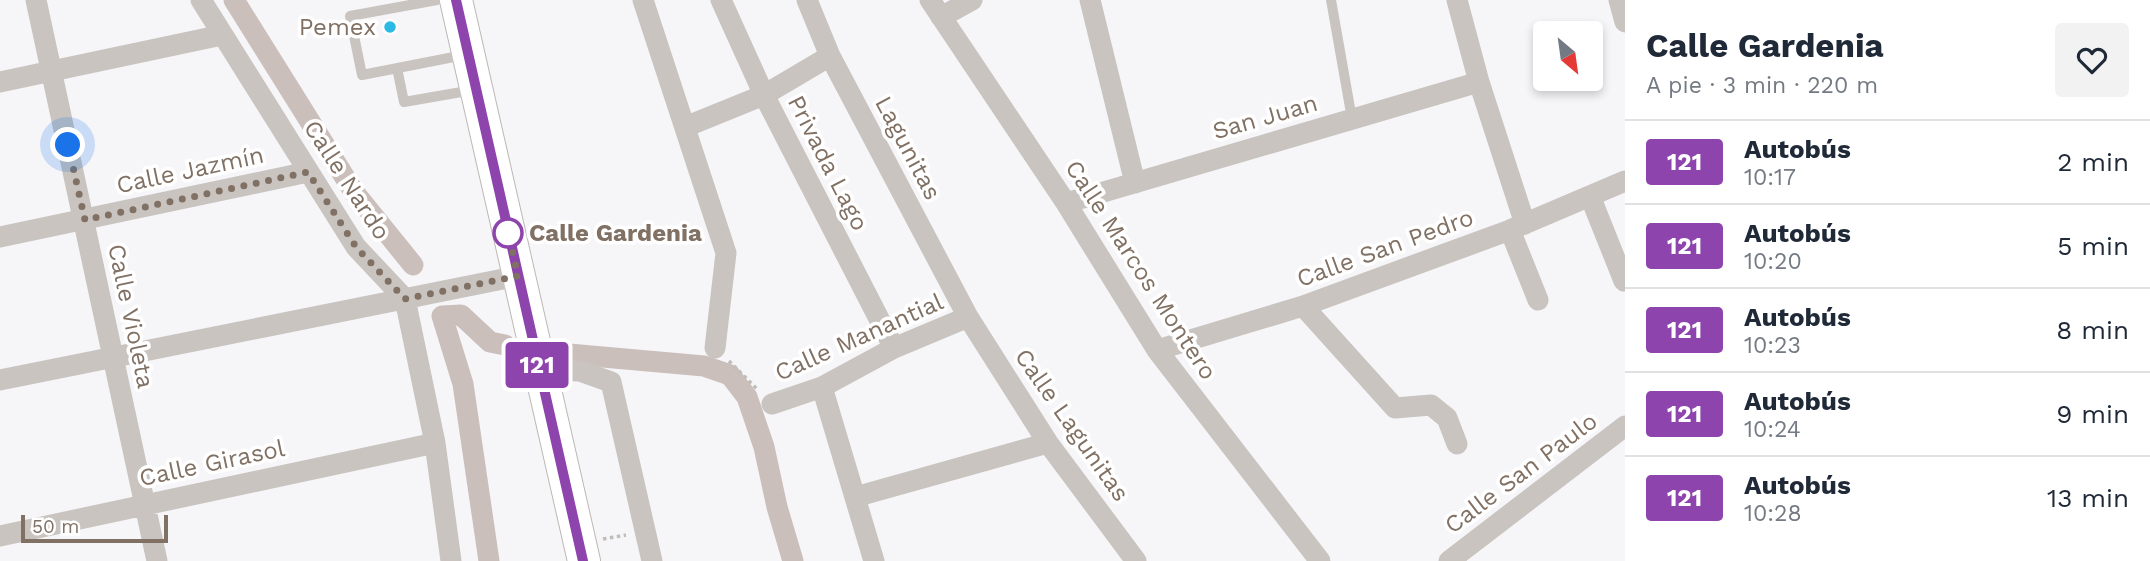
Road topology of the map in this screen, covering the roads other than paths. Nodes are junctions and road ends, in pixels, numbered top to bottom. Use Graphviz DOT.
graph roads {
  1 [pos="36,0"];
  2 [pos="201,0"];
  3 [pos="437,0"];
  4 [pos="456,0"];
  5 [pos="643,0"];
  6 [pos="721,0"];
  7 [pos="807,0"];
  8 [pos="972,0"];
  9 [pos="1090,0"];
  10 [pos="1331,0"];
  11 [pos="1457,0"];
  12 [pos="1619,0"];
  13 [pos="936,9"];
  14 [pos="1625,22"];
  15 [pos="222,35"];
  16 [pos="468,54"];
  17 [pos="830,56"];
  18 [pos="397,68"];
  19 [pos="51,71"];
  20 [pos="0,82"];
  21 [pos="1479,82"];
  22 [pos="476,90"];
  23 [pos="764,95"];
  24 [pos="1352,120"];
  25 [pos="685,127"];
  26 [pos="308,172"];
  27 [pos="1625,181"];
  28 [pos="1135,183"];
  29 [pos="1590,196"];
  30 [pos="1066,203"];
  31 [pos="85,220"];
  32 [pos="1518,227"];
  33 [pos="0,237"];
  34 [pos="518,276"];
  35 [pos="1624,281"];
  36 [pos="405,299"];
  37 [pos="1538,300"];
  38 [pos="1303,306"];
  39 [pos="968,317"];
  40 [pos="715,348"];
  41 [pos="894,348"];
  42 [pos="1157,350"];
  43 [pos="113,358"];
  44 [pos="538,370"];
  45 [pos="0,380"];
  46 [pos="821,387"];
  47 [pos="772,404"];
  48 [pos="1625,426"];
  49 [pos="435,443"];
  50 [pos="1048,443"];
  51 [pos="1457,443"];
  52 [pos="855,497"];
  53 [pos="144,505"];
  54 [pos="0,536"];
  55 [pos="581,552"];
  56 [pos="156,561"];
  57 [pos="450,561"];
  58 [pos="652,561"];
  59 [pos="874,561"];
  60 [pos="1136,561"];
  61 [pos="1320,561"];
  62 [pos="1449,561"];
  1 -- 19 [label="street, Calle Violeta"];
  2 -- 15 [label="street, Calle Nardo"];
  3 -- 18 [label="lane"];
  4 -- 16 [label="main road"];
  5 -- 25 [label="street"];
  6 -- 23 [label="street, Privada Lago"];
  7 -- 17 [label="street, Lagunitas"];
  8 -- 13 [label="street"];
  9 -- 28 [label="street"];
  10 -- 24 [label="lane"];
  11 -- 21 [label="street"];
  12 -- 14 [label="street"];
  13 -- 30 [label="street, Calle Marcos Montero"];
  15 -- 19 [label="street"];
  15 -- 26 [label="street, Calle Nardo"];
  16 -- 18 [label="lane"];
  16 -- 22 [label="main road"];
  17 -- 23 [label="street"];
  17 -- 39 [label="street, Lagunitas"];
  18 -- 22 [label="lane"];
  19 -- 20 [label="street"];
  19 -- 31 [label="street, Calle Violeta"];
  21 -- 24 [label="street, San Juan"];
  21 -- 32 [label="street"];
  22 -- 34 [label="main road"];
  23 -- 25 [label="street"];
  23 -- 41 [label="street, Privada Lago"];
  24 -- 28 [label="street, San Juan"];
  25 -- 40 [label="street"];
  26 -- 31 [label="street, Calle Jazmín"];
  26 -- 36 [label="street, Calle Nardo"];
  27 -- 29 [label="street, Calle San Pedro"];
  28 -- 30 [label="street, San Juan"];
  29 -- 32 [label="street, Calle San Pedro"];
  29 -- 35 [label="street"];
  30 -- 42 [label="street, Calle Marcos Montero"];
  31 -- 33 [label="street, Calle Jazmín"];
  31 -- 43 [label="street, Calle Violeta"];
  32 -- 37 [label="street"];
  32 -- 38 [label="street, Calle San Pedro"];
  34 -- 36 [label="street"];
  34 -- 44 [label="main road"];
  36 -- 43 [label="street"];
  36 -- 49 [label="street"];
  38 -- 42 [label="street, Calle San Pedro"];
  38 -- 51 [label="street"];
  39 -- 41 [label="street, Calle Manantial"];
  39 -- 50 [label="street, Calle Lagunitas"];
  41 -- 46 [label="street, Calle Manantial"];
  42 -- 61 [label="street, Calle Marcos Montero"];
  43 -- 45 [label="street"];
  43 -- 53 [label="street, Calle Violeta"];
  44 -- 55 [label="main road"];
  44 -- 58 [label="street"];
  46 -- 47 [label="street, Calle Manantial"];
  46 -- 52 [label="street"];
  48 -- 62 [label="street, Calle San Paulo"];
  49 -- 53 [label="street, Calle Girasol"];
  49 -- 57 [label="street"];
  50 -- 52 [label="street"];
  50 -- 60 [label="street, Calle Lagunitas"];
  52 -- 59 [label="street"];
  53 -- 54 [label="street, Calle Girasol"];
  53 -- 56 [label="street, Calle Violeta"];
}
